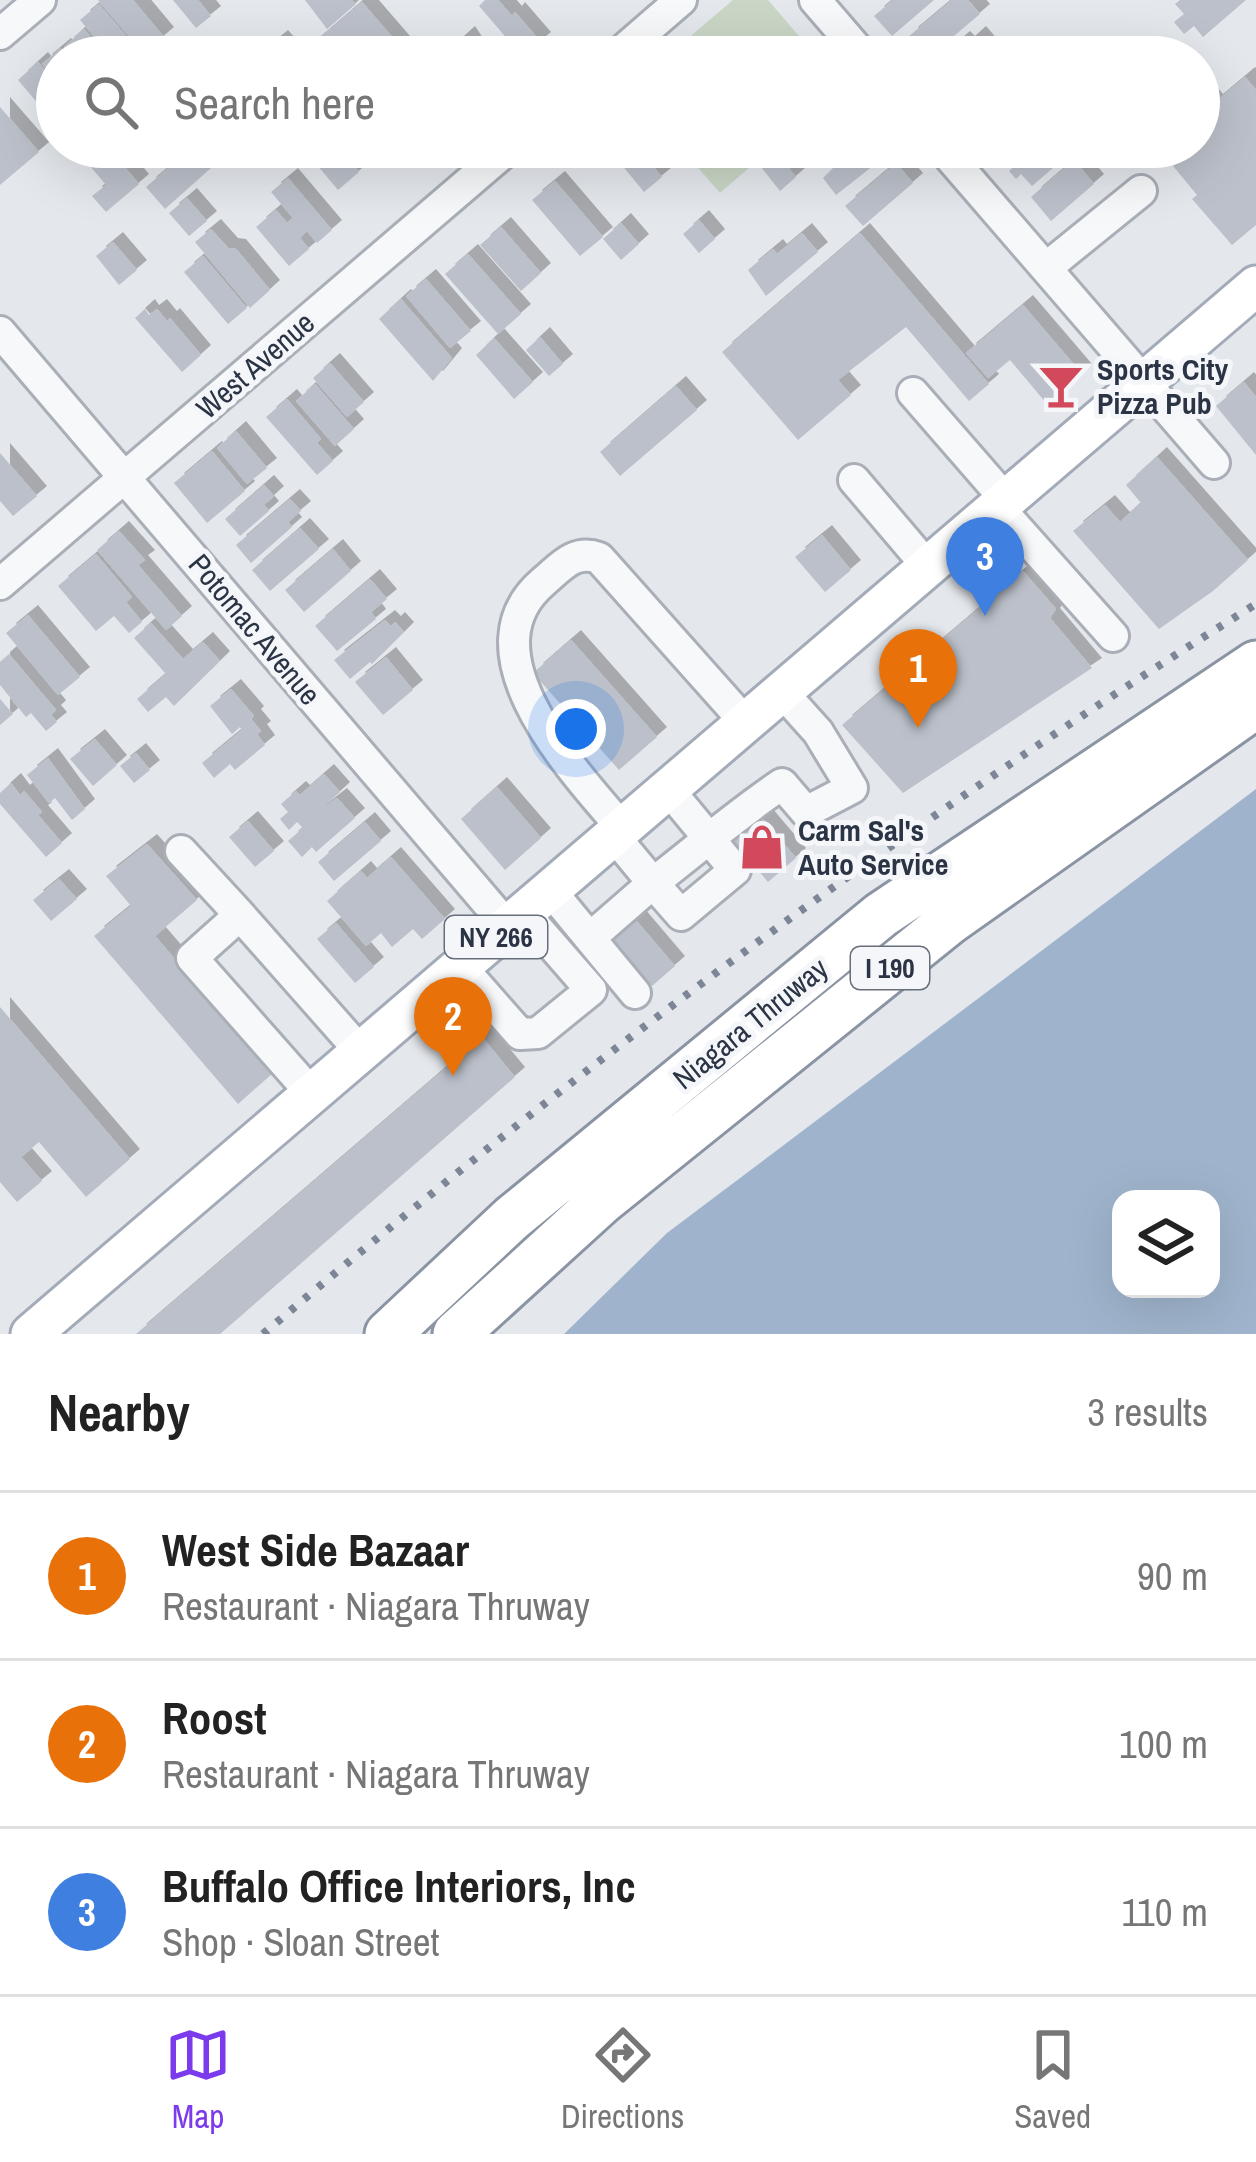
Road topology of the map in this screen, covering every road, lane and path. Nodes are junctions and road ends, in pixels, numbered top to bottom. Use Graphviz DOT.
graph roads {
  1 [pos="40,0"];
  2 [pos="681,0"];
  3 [pos="815,0"];
  4 [pos="0,34"];
  5 [pos="639,36"];
  6 [pos="846,36"];
  7 [pos="486,168"];
  8 [pos="959,168"];
  9 [pos="1141,191"];
  10 [pos="1046,268"];
  11 [pos="1256,286"];
  12 [pos="0,332"];
  13 [pos="1146,383"];
  14 [pos="913,393"];
  15 [pos="1214,464"];
  16 [pos="125,477"];
  17 [pos="854,480"];
  18 [pos="1003,504"];
  19 [pos="928,567"];
  20 [pos="0,584"];
  21 [pos="1113,636"];
  22 [pos="1256,664"];
  23 [pos="782,692"];
  24 [pos="1256,704"];
  25 [pos="746,723"];
  26 [pos="668,789"];
  27 [pos="618,832"];
  28 [pos="709,839"];
  29 [pos="181,850"];
  30 [pos="653,883"];
  31 [pos="527,910"];
  32 [pos="240,915"];
  33 [pos="591,937"];
  34 [pos="460,967"];
  35 [pos="635,992"];
  36 [pos="361,1052"];
  37 [pos="312,1094"];
  38 [pos="512,1218"];
  39 [pos="543,1256"];
  40 [pos="31,1334"];
  41 [pos="365,1334"];
  42 [pos="388,1334"];
  43 [pos="456,1334"];
  44 [pos="475,1334"];
  1 -- 4 [label="street"];
  2 -- 5 [label="street"];
  3 -- 6 [label="street"];
  7 -- 16 [label="street, West Avenue"];
  8 -- 10 [label="street"];
  9 -- 10 [label="street"];
  10 -- 13 [label="street"];
  11 -- 13 [label="main road, NY 266"];
  12 -- 16 [label="street, Potomac Avenue"];
  13 -- 15 [label="street"];
  13 -- 18 [label="main road, NY 266"];
  14 -- 18 [label="street"];
  16 -- 20 [label="street, West Avenue"];
  16 -- 31 [label="street, Potomac Avenue"];
  17 -- 19 [label="street"];
  18 -- 19 [label="main road, NY 266"];
  18 -- 21 [label="street"];
  19 -- 23 [label="main road, NY 266"];
  22 -- 38 [label="highway, Niagara Thruway / I 190"];
  23 -- 25 [label="main road, NY 266"];
  23 -- 28 [label="street"];
  24 -- 39 [label="highway, Niagara Thruway / I 190"];
  25 -- 26 [label="main road, NY 266"];
  25 -- 27 [label="street"];
  26 -- 27 [label="main road, NY 266"];
  26 -- 28 [label="street"];
  27 -- 30 [label="street"];
  27 -- 31 [label="main road, NY 266"];
  28 -- 30 [label="street"];
  28 -- 30 [label="street"];
  29 -- 32 [label="street"];
  30 -- 33 [label="street"];
  31 -- 33 [label="street"];
  31 -- 34 [label="main road, NY 266"];
  31 -- 34 [label="street"];
  32 -- 36 [label="street"];
  32 -- 37 [label="street"];
  33 -- 35 [label="street"];
  34 -- 36 [label="main road, NY 266"];
  36 -- 37 [label="main road, NY 266"];
  37 -- 40 [label="main road, NY 266"];
  38 -- 41 [label="highway"];
  38 -- 42 [label="highway, Niagara Thruway / I 190"];
  39 -- 43 [label="highway, Niagara Thruway / I 190"];
  39 -- 44 [label="highway"];
}
